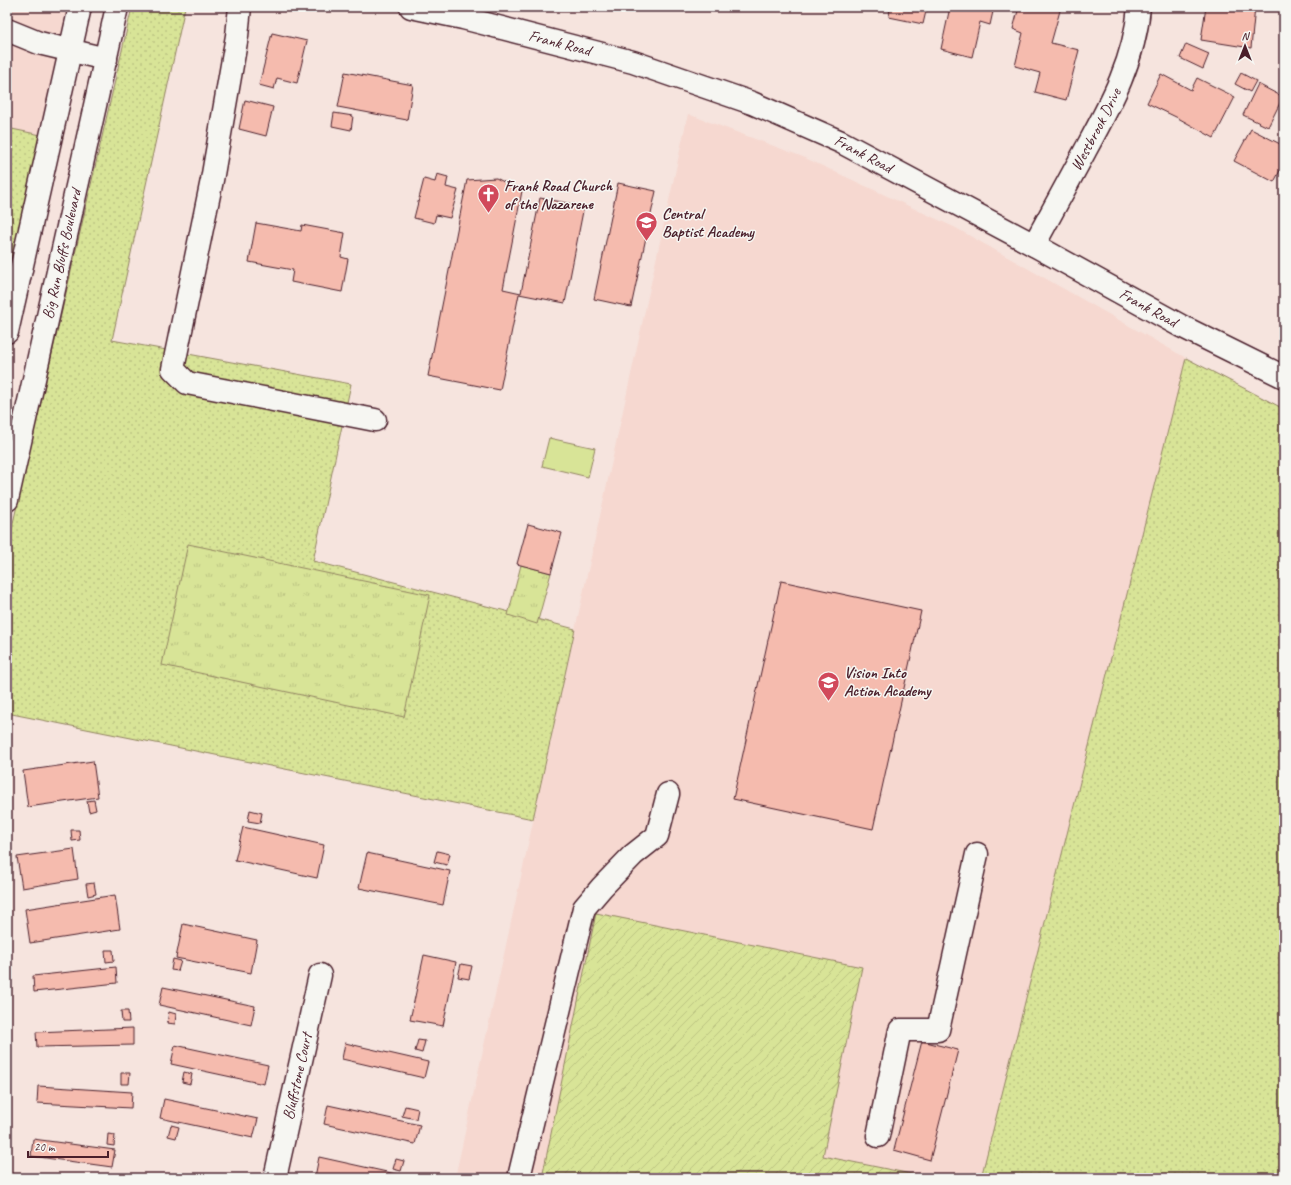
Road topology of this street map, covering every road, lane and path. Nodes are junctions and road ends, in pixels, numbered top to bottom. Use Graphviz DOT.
graph roads {
  1 [pos="80,7"];
  2 [pos="117,7"];
  3 [pos="240,7"];
  4 [pos="411,7"];
  5 [pos="1139,7"];
  6 [pos="7,30"];
  7 [pos="71,50"];
  8 [pos="106,59"];
  9 [pos="1034,245"];
  10 [pos="7,332"];
  11 [pos="1284,377"];
  12 [pos="375,420"];
  13 [pos="7,500"];
  14 [pos="668,794"];
  15 [pos="977,854"];
  16 [pos="320,975"];
  17 [pos="878,1136"];
  18 [pos="520,1173"];
  19 [pos="275,1178"];
  1 -- 7 [label="street"];
  2 -- 8 [label="street, Big Run Bluffs Boulevard"];
  3 -- 12 [label="street"];
  4 -- 9 [label="street, Frank Road"];
  5 -- 9 [label="street, Westbrook Drive"];
  6 -- 7 [label="street"];
  7 -- 8 [label="street"];
  7 -- 10 [label="street"];
  8 -- 13 [label="street, Big Run Bluffs Boulevard"];
  9 -- 11 [label="street, Frank Road"];
  14 -- 18 [label="street"];
  15 -- 17 [label="street"];
  16 -- 19 [label="street, Bluffstone Court"];
}
